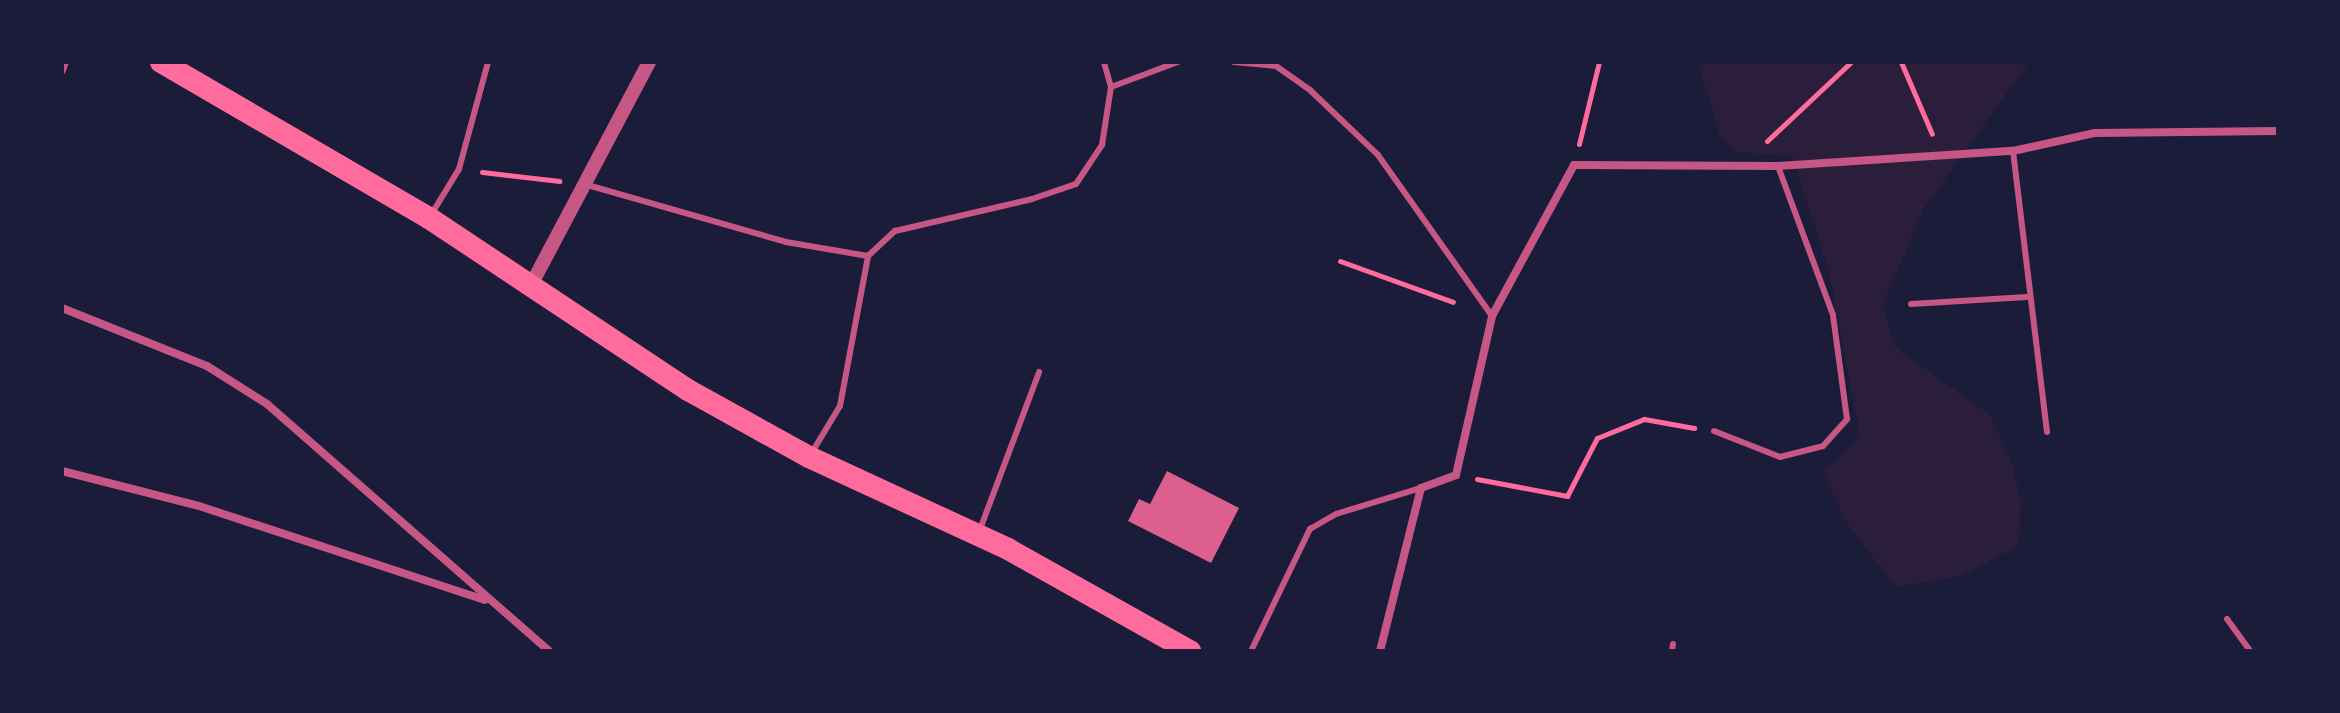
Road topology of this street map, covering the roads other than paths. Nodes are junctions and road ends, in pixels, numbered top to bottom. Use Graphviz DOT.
graph roads {
  1 [pos="65,62"];
  2 [pos="161,62"];
  3 [pos="488,62"];
  4 [pos="649,62"];
  5 [pos="1104,62"];
  6 [pos="1178,62"];
  7 [pos="1234,62"];
  8 [pos="62,70"];
  9 [pos="1111,87"];
  10 [pos="2278,131"];
  11 [pos="2013,151"];
  12 [pos="1778,166"];
  13 [pos="584,184"];
  14 [pos="429,218"];
  15 [pos="868,256"];
  16 [pos="530,287"];
  17 [pos="2027,297"];
  18 [pos="1911,304"];
  19 [pos="62,308"];
  20 [pos="1492,316"];
  21 [pos="1039,372"];
  22 [pos="1714,431"];
  23 [pos="2047,432"];
  24 [pos="809,457"];
  25 [pos="62,471"];
  26 [pos="1421,488"];
  27 [pos="978,535"];
  28 [pos="489,602"];
  29 [pos="2227,619"];
  30 [pos="549,651"];
  31 [pos="1190,651"];
  32 [pos="1251,651"];
  33 [pos="1380,651"];
  34 [pos="2250,651"];
  1 -- 8 [label="street"];
  2 -- 14 [label="highway"];
  3 -- 14 [label="lane"];
  4 -- 13 [label="street"];
  5 -- 9 [label="lane"];
  6 -- 9 [label="lane"];
  7 -- 20 [label="lane"];
  9 -- 15 [label="lane"];
  10 -- 11 [label="street"];
  11 -- 12 [label="street"];
  11 -- 17 [label="lane"];
  12 -- 20 [label="street"];
  12 -- 22 [label="lane"];
  13 -- 15 [label="lane"];
  13 -- 16 [label="street"];
  14 -- 16 [label="highway"];
  15 -- 24 [label="lane"];
  16 -- 24 [label="highway"];
  17 -- 18 [label="lane"];
  17 -- 23 [label="lane"];
  19 -- 28 [label="street"];
  20 -- 26 [label="street"];
  21 -- 27 [label="lane"];
  24 -- 27 [label="highway"];
  25 -- 28 [label="street"];
  26 -- 32 [label="lane"];
  26 -- 33 [label="street"];
  27 -- 31 [label="highway"];
  28 -- 30 [label="street"];
  29 -- 34 [label="lane"];
}
